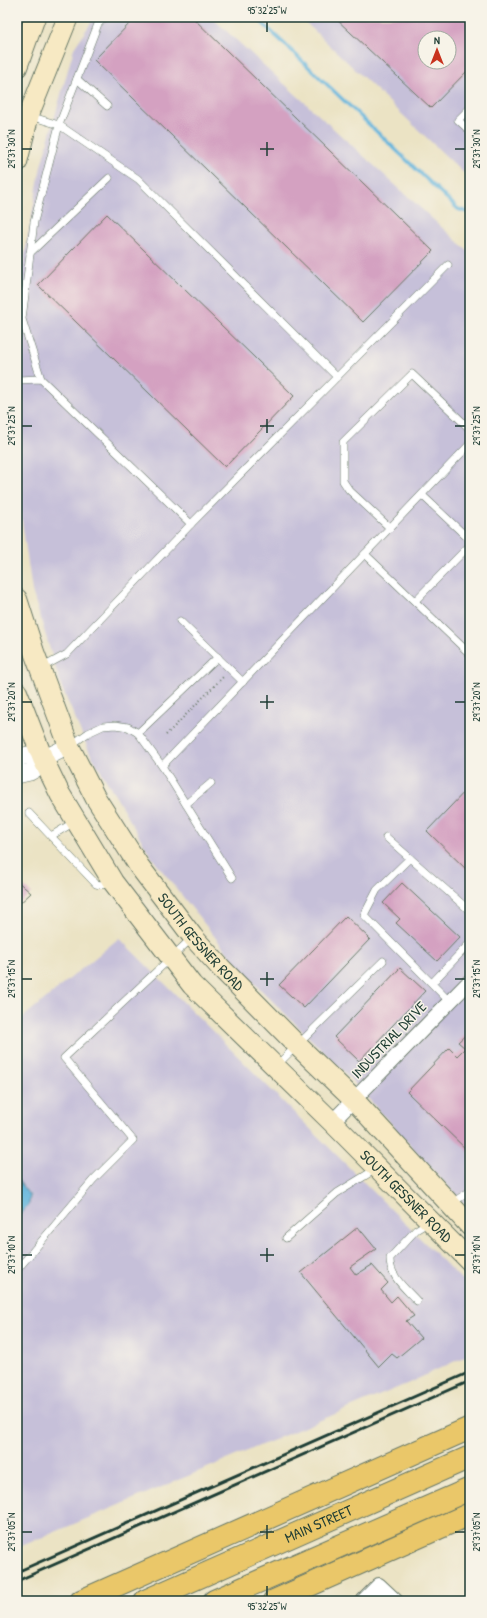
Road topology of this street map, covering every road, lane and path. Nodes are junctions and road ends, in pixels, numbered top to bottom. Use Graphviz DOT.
graph roads {
  1 [pos="35,17"];
  2 [pos="68,17"];
  3 [pos="105,17"];
  4 [pos="17,67"];
  5 [pos="77,79"];
  6 [pos="107,106"];
  7 [pos="470,108"];
  8 [pos="23,114"];
  9 [pos="59,125"];
  10 [pos="470,131"];
  11 [pos="17,162"];
  12 [pos="109,178"];
  13 [pos="30,253"];
  14 [pos="448,265"];
  15 [pos="337,377"];
  16 [pos="41,379"];
  17 [pos="17,380"];
  18 [pos="470,429"];
  19 [pos="470,444"];
  20 [pos="422,495"];
  21 [pos="191,524"];
  22 [pos="390,528"];
  23 [pos="470,528"];
  24 [pos="464,534"];
  25 [pos="470,540"];
  26 [pos="470,545"];
  27 [pos="365,554"];
  28 [pos="17,599"];
  29 [pos="414,601"];
  30 [pos="180,620"];
  31 [pos="470,654"];
  32 [pos="218,657"];
  33 [pos="40,669"];
  34 [pos="230,669"];
  35 [pos="243,682"];
  36 [pos="17,692"];
  37 [pos="138,733"];
  38 [pos="166,735"];
  39 [pos="69,746"];
  40 [pos="17,758"];
  41 [pos="43,759"];
  42 [pos="162,766"];
  43 [pos="17,775"];
  44 [pos="212,783"];
  45 [pos="186,804"];
  46 [pos="29,813"];
  47 [pos="76,821"];
  48 [pos="51,836"];
  49 [pos="386,837"];
  50 [pos="410,858"];
  51 [pos="139,866"];
  52 [pos="232,878"];
  53 [pos="113,882"];
  54 [pos="470,911"];
  55 [pos="193,937"];
  56 [pos="470,943"];
  57 [pos="171,957"];
  58 [pos="383,961"];
  59 [pos="470,981"];
  60 [pos="432,983"];
  61 [pos="450,1002"];
  62 [pos="297,1046"];
  63 [pos="276,1066"];
  64 [pos="354,1100"];
  65 [pos="332,1122"];
  66 [pos="399,1150"];
  67 [pos="377,1167"];
  68 [pos="470,1191"];
  69 [pos="450,1205"];
  70 [pos="430,1220"];
  71 [pos="470,1226"];
  72 [pos="286,1238"];
  73 [pos="470,1261"];
  74 [pos="17,1270"];
  75 [pos="417,1301"];
  76 [pos="470,1428"];
  77 [pos="470,1457"];
  78 [pos="470,1489"];
  79 [pos="470,1514"];
  80 [pos="81,1601"];
  81 [pos="145,1601"];
  82 [pos="214,1601"];
  83 [pos="274,1601"];
  84 [pos="363,1601"];
  85 [pos="396,1601"];
  1 -- 4 [label="main road"];
  2 -- 8 [label="main road"];
  3 -- 5 [label="lane"];
  5 -- 6 [label="lane"];
  5 -- 9 [label="lane"];
  7 -- 10 [label="lane"];
  8 -- 9 [label="lane"];
  8 -- 11 [label="main road"];
  9 -- 13 [label="lane"];
  9 -- 15 [label="lane"];
  12 -- 13 [label="lane"];
  13 -- 16 [label="lane"];
  14 -- 15 [label="lane"];
  15 -- 21 [label="lane"];
  16 -- 17 [label="lane"];
  16 -- 21 [label="lane"];
  18 -- 22 [label="lane"];
  19 -- 20 [label="lane"];
  20 -- 22 [label="lane"];
  20 -- 24 [label="lane"];
  21 -- 33 [label="lane"];
  22 -- 27 [label="lane"];
  23 -- 24 [label="lane"];
  24 -- 25 [label="lane"];
  26 -- 29 [label="lane"];
  27 -- 29 [label="lane"];
  27 -- 35 [label="lane"];
  28 -- 33 [label="main road, SOUTH GESSNER ROAD"];
  29 -- 31 [label="lane"];
  30 -- 32 [label="lane"];
  32 -- 34 [label="lane"];
  32 -- 37 [label="lane"];
  33 -- 39 [label="main road, SOUTH GESSNER ROAD"];
  34 -- 35 [label="lane"];
  34 -- 38 [label="path"];
  35 -- 42 [label="lane"];
  36 -- 41 [label="main road, SOUTH GESSNER ROAD"];
  37 -- 39 [label="lane"];
  37 -- 42 [label="lane"];
  39 -- 41 [label="street"];
  39 -- 51 [label="main road, SOUTH GESSNER ROAD"];
  40 -- 41 [label="street"];
  41 -- 43 [label="street"];
  41 -- 47 [label="main road, SOUTH GESSNER ROAD"];
  42 -- 45 [label="lane"];
  44 -- 45 [label="lane"];
  45 -- 52 [label="lane"];
  46 -- 48 [label="lane"];
  47 -- 48 [label="lane"];
  47 -- 53 [label="main road, SOUTH GESSNER ROAD"];
  48 -- 53 [label="lane"];
  49 -- 50 [label="lane"];
  50 -- 54 [label="lane"];
  50 -- 60 [label="lane"];
  51 -- 53 [label="main road"];
  51 -- 55 [label="main road, SOUTH GESSNER ROAD"];
  53 -- 57 [label="main road, SOUTH GESSNER ROAD"];
  55 -- 57 [label="lane"];
  55 -- 62 [label="main road, SOUTH GESSNER ROAD"];
  56 -- 60 [label="lane"];
  57 -- 63 [label="main road, SOUTH GESSNER ROAD"];
  57 -- 74 [label="lane"];
  58 -- 62 [label="lane"];
  59 -- 61 [label="street, INDUSTRIAL DRIVE"];
  60 -- 61 [label="lane"];
  61 -- 64 [label="street, INDUSTRIAL DRIVE"];
  62 -- 63 [label="lane"];
  62 -- 64 [label="main road, SOUTH GESSNER ROAD"];
  63 -- 65 [label="main road, SOUTH GESSNER ROAD"];
  64 -- 65 [label="street, INDUSTRIAL DRIVE"];
  64 -- 66 [label="main road, SOUTH GESSNER ROAD"];
  65 -- 67 [label="main road, SOUTH GESSNER ROAD"];
  66 -- 67 [label="main road"];
  66 -- 69 [label="main road, SOUTH GESSNER ROAD"];
  67 -- 70 [label="main road, SOUTH GESSNER ROAD"];
  67 -- 72 [label="lane"];
  68 -- 69 [label="lane"];
  69 -- 70 [label="main road"];
  69 -- 71 [label="main road, SOUTH GESSNER ROAD"];
  70 -- 73 [label="main road, SOUTH GESSNER ROAD"];
  70 -- 75 [label="lane"];
  76 -- 80 [label="highway"];
  77 -- 81 [label="highway, MAIN STREET"];
  78 -- 82 [label="highway, MAIN STREET"];
  79 -- 83 [label="highway"];
  84 -- 85 [label="street"];
}
